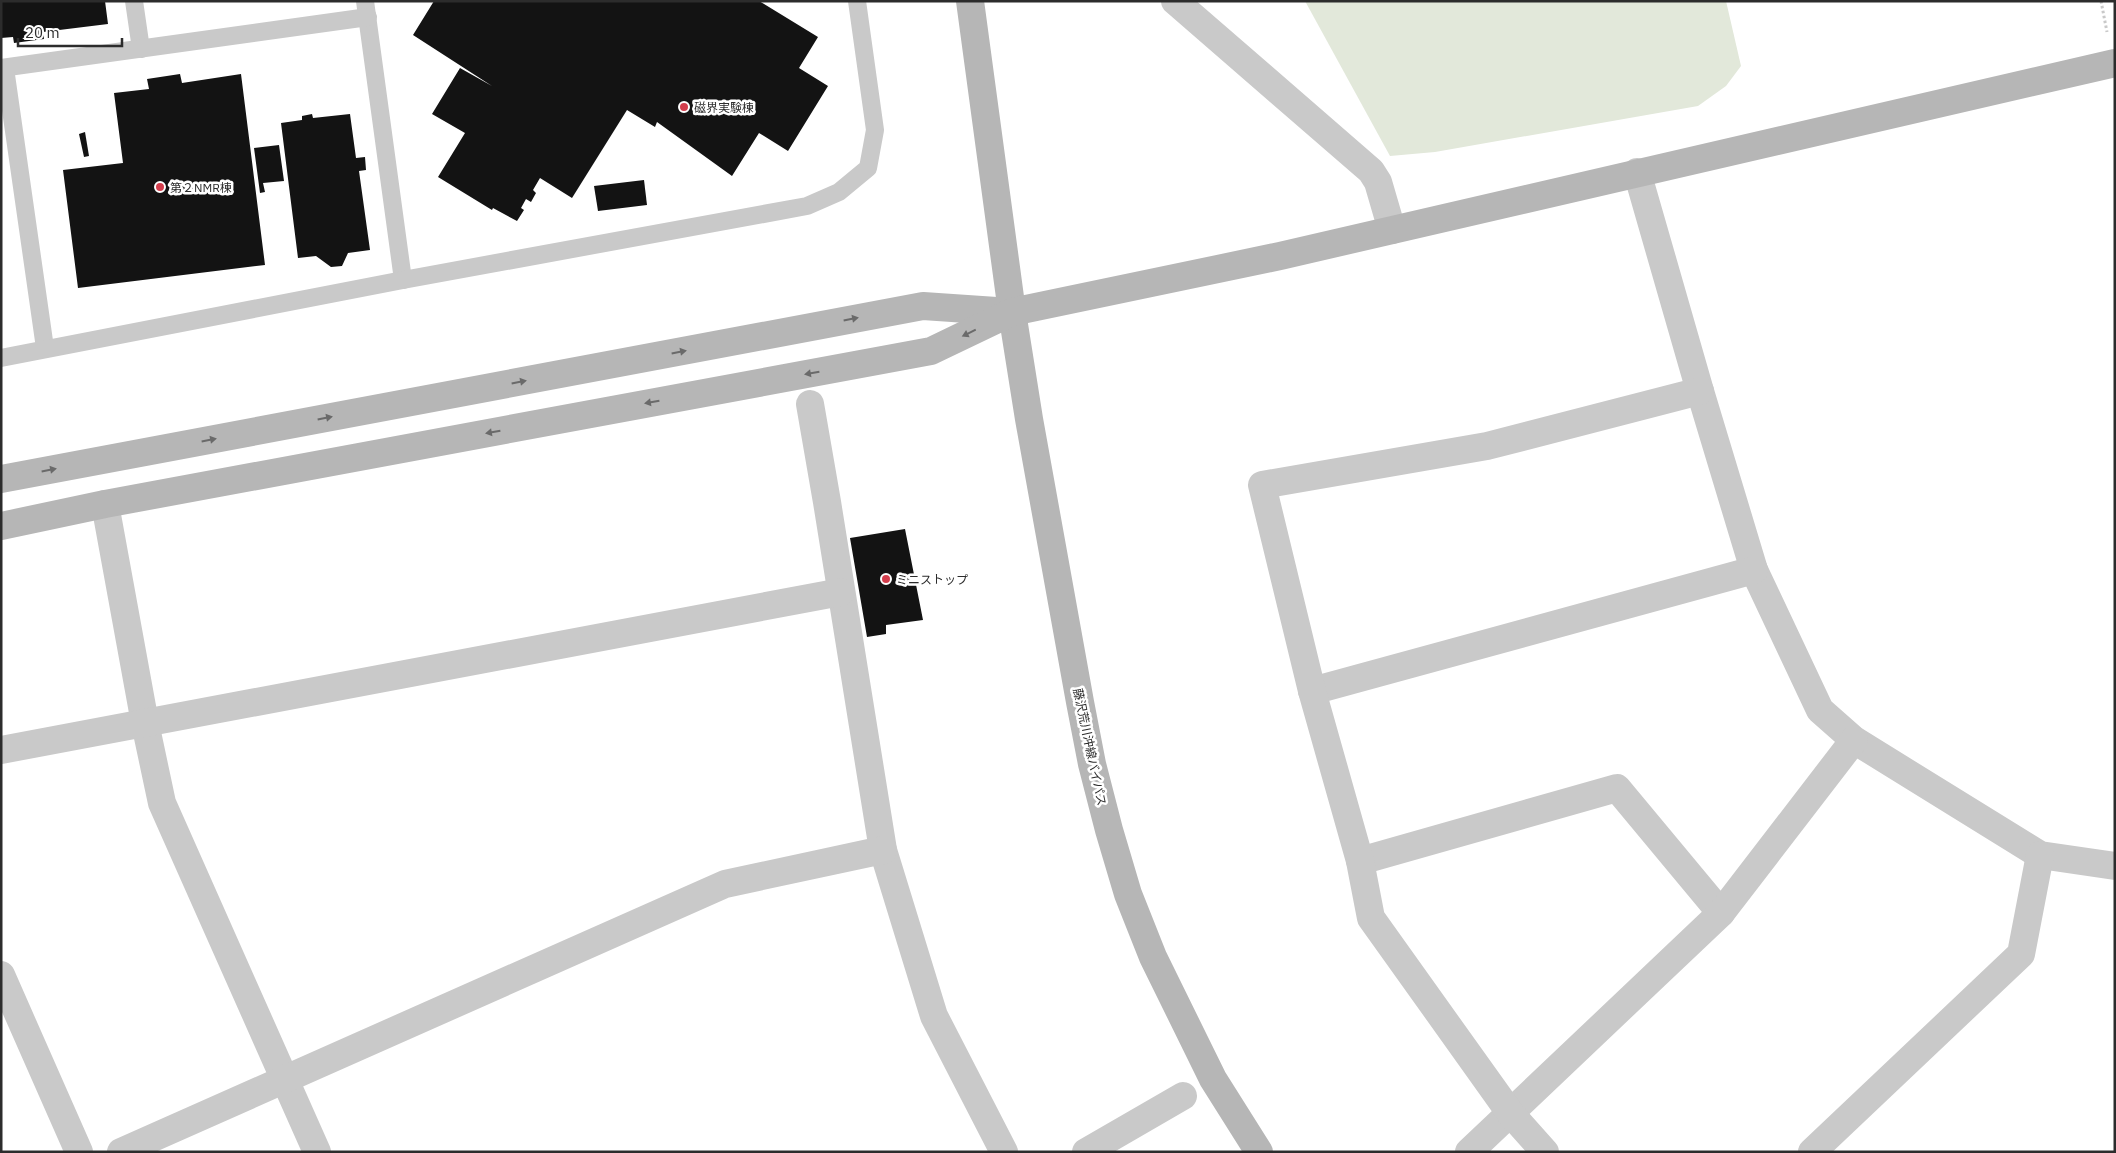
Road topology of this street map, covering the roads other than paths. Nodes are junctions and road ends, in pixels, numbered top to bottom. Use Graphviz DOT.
graph roads {
  1 [pos="134,1"];
  2 [pos="856,1"];
  3 [pos="970,1"];
  4 [pos="1175,1"];
  5 [pos="367,9"];
  6 [pos="141,49"];
  7 [pos="2115,63"];
  8 [pos="3,68"];
  9 [pos="1637,172"];
  10 [pos="1392,230"];
  11 [pos="403,280"];
  12 [pos="1012,312"];
  13 [pos="45,348"];
  14 [pos="1,358"];
  15 [pos="1700,391"];
  16 [pos="810,404"];
  17 [pos="1,479"];
  18 [pos="105,504"];
  19 [pos="1,526"];
  20 [pos="1754,570"];
  21 [pos="841,592"];
  22 [pos="1312,691"];
  23 [pos="145,723"];
  24 [pos="1854,740"];
  25 [pos="1,750"];
  26 [pos="883,850"];
  27 [pos="2040,855"];
  28 [pos="1360,860"];
  29 [pos="2115,866"];
  30 [pos="1721,913"];
  31 [pos="1,975"];
  32 [pos="284,1078"];
  33 [pos="1183,1096"];
  34 [pos="1511,1114"];
  35 [pos="79,1152"];
  36 [pos="121,1152"];
  37 [pos="317,1152"];
  38 [pos="1004,1152"];
  39 [pos="1086,1152"];
  40 [pos="1259,1152"];
  41 [pos="1469,1152"];
  42 [pos="1545,1152"];
  43 [pos="1812,1152"];
  1 -- 6 [label="lane"];
  2 -- 11 [label="lane"];
  3 -- 12 [label="street, 藤沢荒川沖線バイパス"];
  4 -- 10 [label="street"];
  5 -- 6 [label="lane"];
  5 -- 11 [label="lane"];
  6 -- 8 [label="lane"];
  7 -- 9 [label="street"];
  8 -- 13 [label="lane"];
  9 -- 10 [label="street"];
  9 -- 15 [label="street"];
  10 -- 12 [label="street"];
  11 -- 13 [label="lane"];
  17 -- 12 [label="street, one-way"];
  12 -- 18 [label="street, one-way"];
  12 -- 40 [label="street, 藤沢荒川沖線バイパス"];
  13 -- 14 [label="lane"];
  15 -- 20 [label="street"];
  15 -- 22 [label="street"];
  16 -- 21 [label="street"];
  18 -- 19 [label="street"];
  18 -- 23 [label="street"];
  20 -- 22 [label="street"];
  20 -- 24 [label="street"];
  21 -- 23 [label="street"];
  21 -- 26 [label="street"];
  22 -- 28 [label="street"];
  23 -- 25 [label="street"];
  23 -- 32 [label="street"];
  24 -- 27 [label="street"];
  24 -- 30 [label="street"];
  26 -- 32 [label="street"];
  26 -- 38 [label="street"];
  27 -- 29 [label="street"];
  27 -- 43 [label="street"];
  28 -- 30 [label="street"];
  28 -- 34 [label="street"];
  30 -- 34 [label="street"];
  31 -- 35 [label="street"];
  32 -- 36 [label="street"];
  32 -- 37 [label="street"];
  33 -- 39 [label="street"];
  34 -- 41 [label="street"];
  34 -- 42 [label="street"];
}
